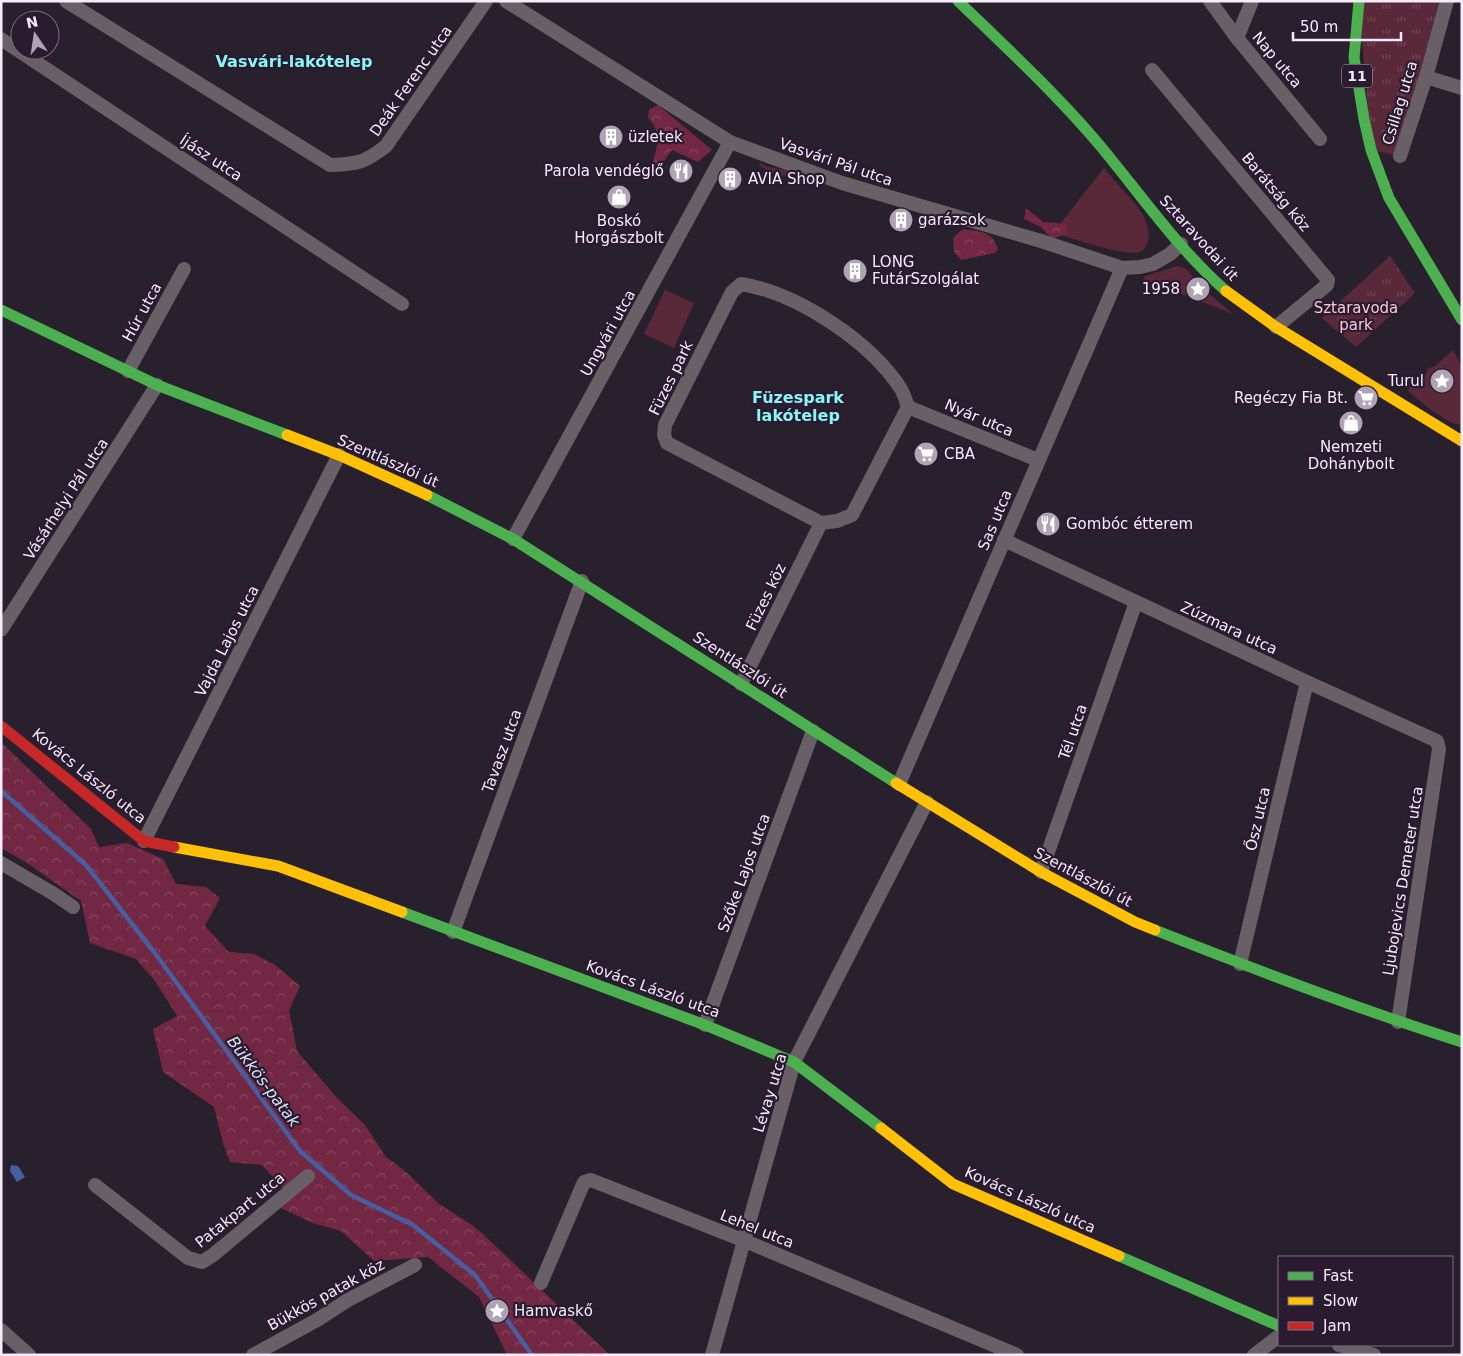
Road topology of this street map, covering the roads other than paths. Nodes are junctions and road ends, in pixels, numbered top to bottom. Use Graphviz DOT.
graph roads {
  1 [pos="66,1"];
  2 [pos="486,1"];
  3 [pos="506,1"];
  4 [pos="958,1"];
  5 [pos="1210,1"];
  6 [pos="1252,1"];
  7 [pos="1359,1"];
  8 [pos="1447,1"];
  9 [pos="1237,38"];
  10 [pos="1,39"];
  11 [pos="1152,70"];
  12 [pos="1426,77"];
  13 [pos="1462,88"];
  14 [pos="1320,139"];
  15 [pos="730,142"];
  16 [pos="1400,156"];
  17 [pos="1181,244"];
  18 [pos="1122,268"];
  19 [pos="184,269"];
  20 [pos="402,304"];
  21 [pos="1,310"];
  22 [pos="1462,320"];
  23 [pos="1276,327"];
  24 [pos="128,371"];
  25 [pos="158,385"];
  26 [pos="908,407"];
  27 [pos="1444,430"];
  28 [pos="1462,430"];
  29 [pos="1462,441"];
  30 [pos="339,455"];
  31 [pos="1038,460"];
  32 [pos="821,523"];
  33 [pos="513,539"];
  34 [pos="1004,540"];
  35 [pos="582,581"];
  36 [pos="1136,602"];
  37 [pos="1,630"];
  38 [pos="1307,682"];
  39 [pos="741,684"];
  40 [pos="1,726"];
  41 [pos="813,731"];
  42 [pos="1439,744"];
  43 [pos="898,784"];
  44 [pos="927,802"];
  45 [pos="144,841"];
  46 [pos="1,862"];
  47 [pos="1041,872"];
  48 [pos="73,907"];
  49 [pos="453,932"];
  50 [pos="1240,964"];
  51 [pos="1398,1022"];
  52 [pos="705,1025"];
  53 [pos="1462,1042"];
  54 [pos="794,1062"];
  55 [pos="308,1176"];
  56 [pos="95,1185"];
  57 [pos="745,1241"];
  58 [pos="415,1265"];
  59 [pos="541,1284"];
  60 [pos="1278,1326"];
  61 [pos="1,1330"];
  62 [pos="1278,1337"];
  63 [pos="1342,1346"];
  64 [pos="28,1355"];
  65 [pos="253,1355"];
  66 [pos="712,1355"];
  67 [pos="1017,1355"];
  68 [pos="1254,1355"];
  69 [pos="1374,1355"];
  1 -- 2 [label="street, Deák Ferenc utca"];
  3 -- 15 [label="street, Vasvári Pál utca"];
  4 -- 17 [label="street, Sztaravodai út"];
  5 -- 9 [label="street, Nap utca"];
  6 -- 9 [label="street"];
  7 -- 22 [label="street, 11"];
  8 -- 12 [label="street, Csillag utca"];
  9 -- 14 [label="street, Nap utca"];
  10 -- 20 [label="street, Íjász utca"];
  11 -- 23 [label="street, Barátság köz"];
  12 -- 13 [label="street"];
  12 -- 16 [label="street, Csillag utca"];
  15 -- 18 [label="street, Vasvári Pál utca"];
  15 -- 33 [label="street, Ungvári utca"];
  17 -- 18 [label="street, Vasvári Pál utca"];
  17 -- 23 [label="street, Sztaravodai út"];
  18 -- 31 [label="street, Sas utca"];
  19 -- 24 [label="street, Húr utca"];
  21 -- 24 [label="street, Szentlászlói út"];
  23 -- 27 [label="street, Sztaravodai út"];
  24 -- 25 [label="street, Szentlászlói út"];
  25 -- 30 [label="street, Szentlászlói út"];
  25 -- 37 [label="street, Vásárhelyi Pál utca"];
  26 -- 31 [label="street, Nyár utca"];
  26 -- 32 [label="street"];
  26 -- 32 [label="street, Füzes park"];
  27 -- 28 [label="street"];
  27 -- 29 [label="street, Sztaravodai út"];
  30 -- 33 [label="street, Szentlászlói út"];
  30 -- 45 [label="street, Vajda Lajos utca"];
  31 -- 34 [label="street, Sas utca"];
  32 -- 39 [label="street, Füzes köz"];
  33 -- 35 [label="street, Szentlászlói út"];
  34 -- 36 [label="street, Zúzmara utca"];
  34 -- 43 [label="street, Sas utca"];
  35 -- 39 [label="street, Szentlászlói út"];
  35 -- 49 [label="street, Tavasz utca"];
  36 -- 38 [label="street, Zúzmara utca"];
  36 -- 47 [label="street, Tél utca"];
  38 -- 42 [label="street, Zúzmara utca"];
  38 -- 50 [label="street, Ősz utca"];
  39 -- 41 [label="street, Szentlászlói út"];
  40 -- 45 [label="street, Kovács László utca"];
  41 -- 43 [label="street, Szentlászlói út"];
  41 -- 52 [label="street, Szőke Lajos utca"];
  42 -- 51 [label="street, Ljubojevics Demeter utca"];
  43 -- 44 [label="street, Szentlászlói út"];
  44 -- 47 [label="street, Szentlászlói út"];
  44 -- 54 [label="street, Lévay utca"];
  45 -- 49 [label="street, Kovács László utca"];
  46 -- 48 [label="street"];
  47 -- 50 [label="street, Szentlászlói út"];
  49 -- 52 [label="street, Kovács László utca"];
  50 -- 51 [label="street, Szentlászlói út"];
  51 -- 53 [label="street, Szentlászlói út"];
  52 -- 54 [label="street, Kovács László utca"];
  54 -- 57 [label="street, Lévay utca"];
  54 -- 60 [label="street, Kovács László utca"];
  55 -- 56 [label="street, Patakpart utca"];
  57 -- 59 [label="street, Lehel utca"];
  57 -- 66 [label="street, Lévay utca"];
  57 -- 67 [label="street, Lehel utca"];
  58 -- 65 [label="street, Bükkös patak köz"];
  61 -- 64 [label="street"];
  62 -- 68 [label="street"];
  63 -- 69 [label="street"];
}
